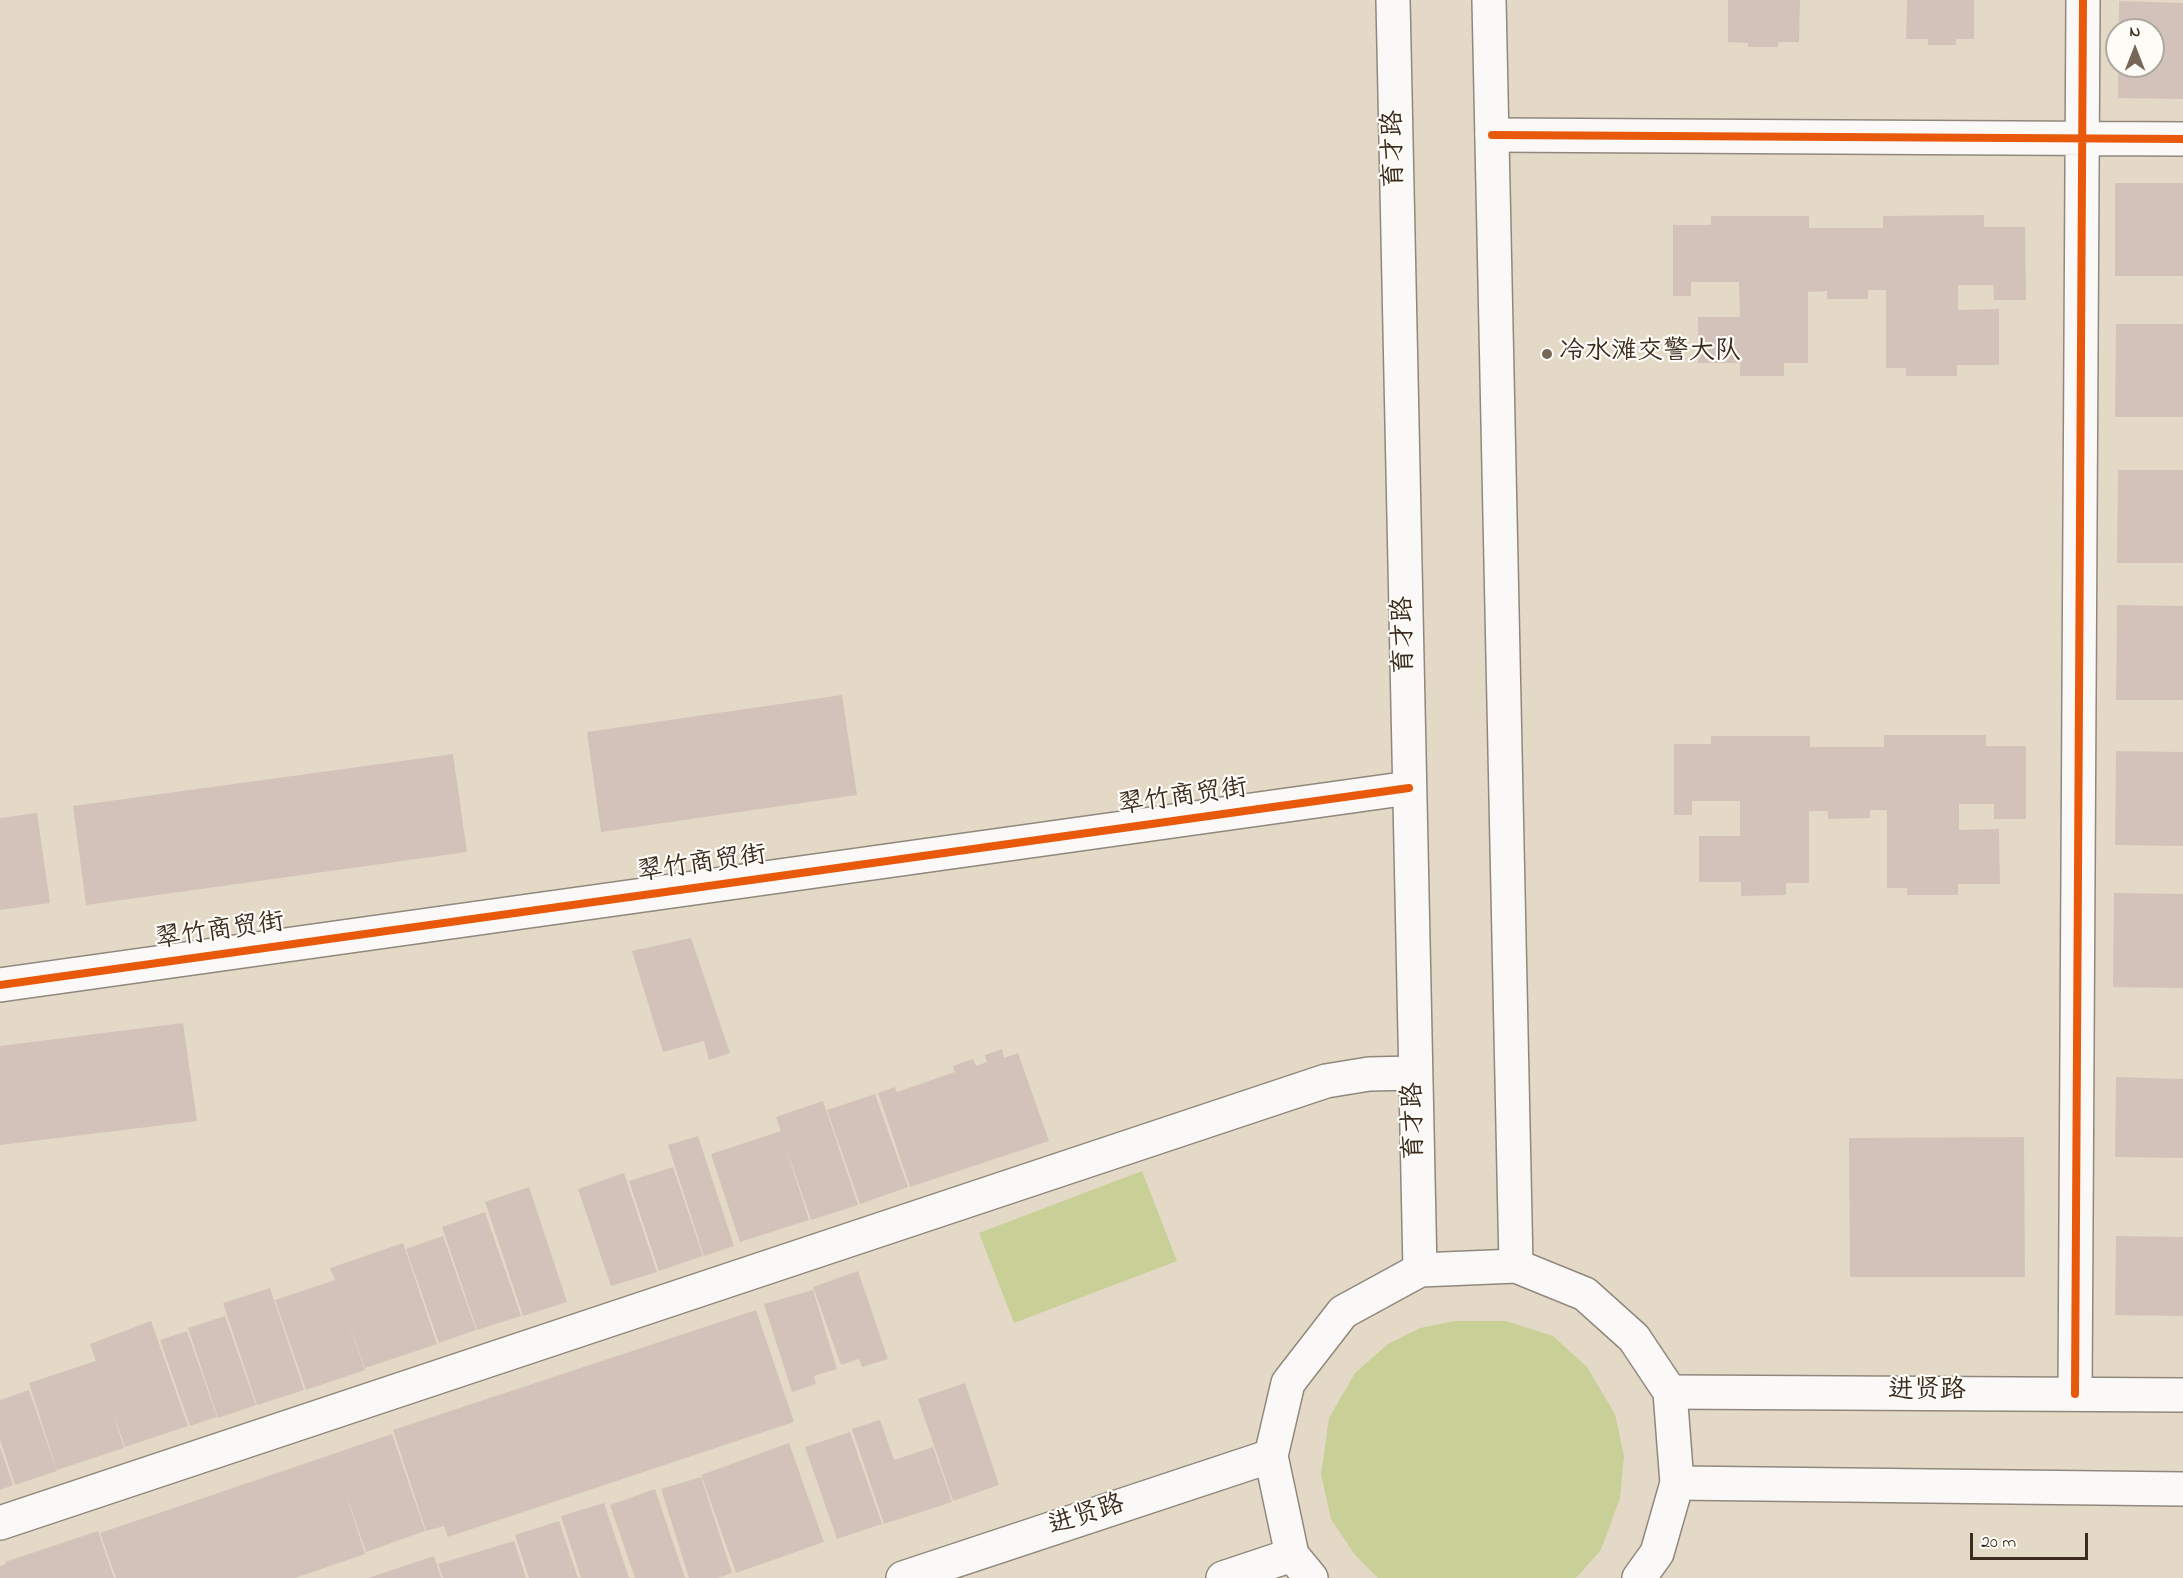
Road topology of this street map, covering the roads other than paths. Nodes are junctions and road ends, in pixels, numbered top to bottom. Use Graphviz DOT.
graph roads {
  1 [pos="1393,0"];
  2 [pos="1489,0"];
  3 [pos="2083,0"];
  4 [pos="1492,135"];
  5 [pos="2082,139"];
  6 [pos="2183,139"];
  7 [pos="1409,788"];
  8 [pos="0,985"];
  9 [pos="1415,1073"];
  10 [pos="1516,1266"];
  11 [pos="1419,1270"];
  12 [pos="1670,1392"];
  13 [pos="2075,1394"];
  14 [pos="2183,1395"];
  15 [pos="1271,1456"];
  16 [pos="1677,1483"];
  17 [pos="2183,1489"];
  18 [pos="0,1523"];
  19 [pos="1302,1567"];
  20 [pos="903,1578"];
  21 [pos="1223,1578"];
  22 [pos="1639,1578"];
  1 -- 7 [label="street, 育才路"];
  2 -- 4 [label="street"];
  3 -- 5 [label="street"];
  4 -- 5 [label="street"];
  4 -- 10 [label="street"];
  5 -- 6 [label="street"];
  5 -- 13 [label="street"];
  7 -- 8 [label="street, 翠竹商贸街"];
  7 -- 9 [label="street, 育才路"];
  9 -- 11 [label="street, 育才路"];
  9 -- 18 [label="street"];
  10 -- 11 [label="street"];
  10 -- 12 [label="street"];
  11 -- 15 [label="street"];
  12 -- 13 [label="street, 进贤路"];
  12 -- 16 [label="street"];
  13 -- 14 [label="street, 进贤路"];
  15 -- 19 [label="street"];
  15 -- 20 [label="street, 进贤路"];
  16 -- 17 [label="street"];
  16 -- 22 [label="street"];
  19 -- 21 [label="street"];
}
